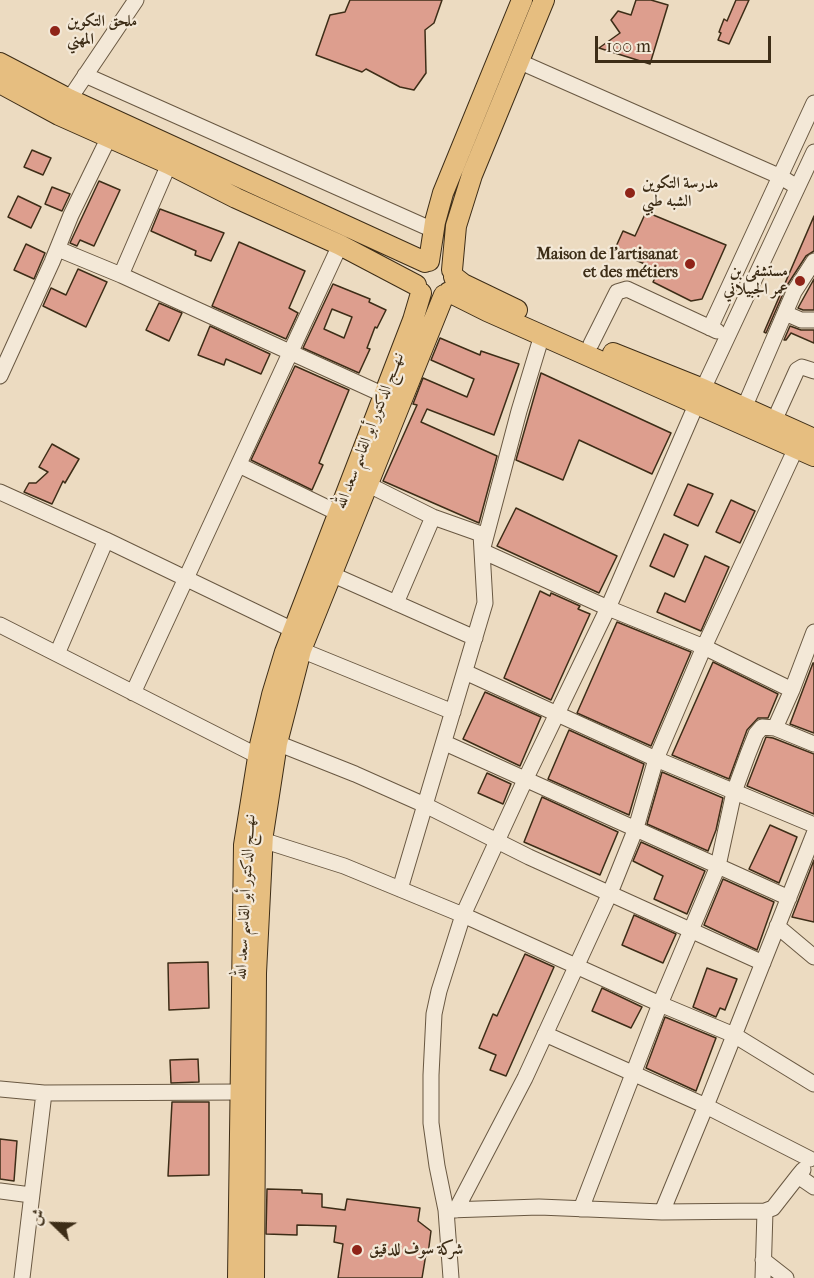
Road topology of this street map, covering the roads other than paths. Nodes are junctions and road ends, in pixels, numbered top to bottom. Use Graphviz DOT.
graph roads {
  1 [pos="136,0"];
  2 [pos="522,0"];
  3 [pos="544,0"];
  4 [pos="518,61"];
  5 [pos="0,63"];
  6 [pos="85,75"];
  7 [pos="0,83"];
  8 [pos="814,102"];
  9 [pos="64,107"];
  10 [pos="109,137"];
  11 [pos="814,153"];
  12 [pos="170,164"];
  13 [pos="781,177"];
  14 [pos="797,187"];
  15 [pos="434,230"];
  16 [pos="340,245"];
  17 [pos="58,249"];
  18 [pos="814,261"];
  19 [pos="427,262"];
  20 [pos="121,275"];
  21 [pos="809,279"];
  22 [pos="450,284"];
  23 [pos="419,289"];
  24 [pos="487,311"];
  25 [pos="785,313"];
  26 [pos="814,320"];
  27 [pos="710,328"];
  28 [pos="428,335"];
  29 [pos="542,335"];
  30 [pos="728,336"];
  31 [pos="591,344"];
  32 [pos="291,353"];
  33 [pos="814,371"];
  34 [pos="0,376"];
  35 [pos="384,395"];
  36 [pos="700,397"];
  37 [pos="741,415"];
  38 [pos="774,421"];
  39 [pos="814,439"];
  40 [pos="805,452"];
  41 [pos="239,465"];
  42 [pos="367,484"];
  43 [pos="0,492"];
  44 [pos="338,513"];
  45 [pos="434,517"];
  46 [pos="106,540"];
  47 [pos="482,551"];
  48 [pos="330,574"];
  49 [pos="187,578"];
  50 [pos="396,603"];
  51 [pos="608,608"];
  52 [pos="0,625"];
  53 [pos="293,630"];
  54 [pos="814,632"];
  55 [pos="475,638"];
  56 [pos="704,647"];
  57 [pos="301,650"];
  58 [pos="57,654"];
  59 [pos="465,672"];
  60 [pos="792,690"];
  61 [pos="134,693"];
  62 [pos="453,712"];
  63 [pos="558,713"];
  64 [pos="775,728"];
  65 [pos="276,743"];
  66 [pos="445,743"];
  67 [pos="814,744"];
  68 [pos="258,756"];
  69 [pos="656,759"];
  70 [pos="526,778"];
  71 [pos="734,792"];
  72 [pos="427,806"];
  73 [pos="814,825"];
  74 [pos="636,828"];
  75 [pos="814,834"];
  76 [pos="262,840"];
  77 [pos="498,841"];
  78 [pos="718,866"];
  79 [pos="400,889"];
  80 [pos="610,892"];
  81 [pos="789,897"];
  82 [pos="463,915"];
  83 [pos="777,926"];
  84 [pos="692,931"];
  85 [pos="814,957"];
  86 [pos="763,963"];
  87 [pos="576,965"];
  88 [pos="248,1003"];
  89 [pos="660,1004"];
  90 [pos="544,1034"];
  91 [pos="734,1035"];
  92 [pos="633,1073"];
  93 [pos="814,1083"];
  94 [pos="0,1089"];
  95 [pos="240,1092"];
  96 [pos="44,1093"];
  97 [pos="706,1106"];
  98 [pos="812,1156"];
  99 [pos="798,1176"];
  100 [pos="814,1187"];
  101 [pos="0,1191"];
  102 [pos="31,1195"];
  103 [pos="581,1209"];
  104 [pos="451,1210"];
  105 [pos="765,1211"];
  106 [pos="662,1212"];
  107 [pos="763,1260"];
  108 [pos="22,1278"];
  109 [pos="238,1278"];
  110 [pos="254,1278"];
  111 [pos="451,1278"];
  112 [pos="763,1278"];
  113 [pos="786,1278"];
  1 -- 6 [label="street"];
  2 -- 15 [label="main road"];
  3 -- 4 [label="main road, نـهـــج الدكتور أبو القاسم سعد الله"];
  4 -- 13 [label="street"];
  4 -- 22 [label="main road, نـهـــج الدكتور أبو القاسم سعد الله"];
  5 -- 9 [label="main road"];
  6 -- 9 [label="street"];
  6 -- 15 [label="street"];
  7 -- 9 [label="main road"];
  8 -- 13 [label="street"];
  9 -- 10 [label="main road"];
  9 -- 19 [label="main road"];
  10 -- 12 [label="main road"];
  10 -- 17 [label="street"];
  11 -- 14 [label="street"];
  12 -- 16 [label="main road"];
  12 -- 20 [label="street"];
  13 -- 14 [label="street"];
  13 -- 27 [label="street"];
  14 -- 30 [label="street"];
  15 -- 19 [label="main road"];
  16 -- 23 [label="main road"];
  16 -- 32 [label="street"];
  17 -- 20 [label="street"];
  17 -- 34 [label="street"];
  18 -- 21 [label="street"];
  19 -- 22 [label="main road"];
  19 -- 23 [label="main road"];
  20 -- 32 [label="street"];
  21 -- 25 [label="street"];
  22 -- 23 [label="main road"];
  22 -- 24 [label="main road"];
  22 -- 28 [label="main road, نـهـــج الدكتور أبو القاسم سعد الله"];
  22 -- 31 [label="main road"];
  23 -- 35 [label="main road, نـهـــج الدكتور أبو القاسم سعد الله"];
  24 -- 28 [label="main road"];
  24 -- 29 [label="main road"];
  25 -- 26 [label="street"];
  25 -- 37 [label="street"];
  27 -- 30 [label="street"];
  27 -- 31 [label="street"];
  28 -- 42 [label="main road, نـهـــج الدكتور أبو القاسم سعد الله"];
  29 -- 36 [label="main road"];
  29 -- 47 [label="street"];
  30 -- 36 [label="street"];
  31 -- 36 [label="main road"];
  32 -- 35 [label="street"];
  32 -- 41 [label="street"];
  33 -- 38 [label="street"];
  35 -- 44 [label="main road, نـهـــج الدكتور أبو القاسم سعد الله"];
  36 -- 37 [label="main road"];
  36 -- 51 [label="street"];
  37 -- 38 [label="main road"];
  37 -- 40 [label="main road"];
  38 -- 39 [label="main road"];
  40 -- 56 [label="street"];
  41 -- 44 [label="street"];
  41 -- 49 [label="street"];
  42 -- 45 [label="street"];
  42 -- 48 [label="main road, نـهـــج الدكتور أبو القاسم سعد الله"];
  43 -- 46 [label="street"];
  44 -- 53 [label="main road, نـهـــج الدكتور أبو القاسم سعد الله"];
  45 -- 47 [label="street"];
  45 -- 50 [label="street"];
  46 -- 49 [label="street"];
  46 -- 58 [label="street"];
  47 -- 51 [label="street"];
  47 -- 55 [label="street"];
  48 -- 50 [label="street"];
  48 -- 57 [label="main road, نـهـــج الدكتور أبو القاسم سعد الله"];
  49 -- 53 [label="street"];
  49 -- 61 [label="street"];
  50 -- 55 [label="street"];
  51 -- 56 [label="street"];
  51 -- 63 [label="street"];
  52 -- 58 [label="street"];
  53 -- 68 [label="main road, نـهـــج الدكتور أبو القاسم سعد الله"];
  54 -- 60 [label="street"];
  55 -- 59 [label="street"];
  56 -- 60 [label="street"];
  56 -- 69 [label="street"];
  57 -- 62 [label="street"];
  57 -- 65 [label="main road, نـهـــج الدكتور أبو القاسم سعد الله"];
  58 -- 61 [label="street"];
  59 -- 62 [label="street"];
  59 -- 63 [label="street"];
  60 -- 64 [label="street"];
  61 -- 68 [label="street"];
  62 -- 66 [label="street"];
  63 -- 69 [label="street"];
  63 -- 70 [label="street"];
  64 -- 67 [label="street"];
  64 -- 71 [label="street"];
  65 -- 72 [label="street"];
  65 -- 76 [label="main road, نـهـــج الدكتور أبو القاسم سعد الله"];
  66 -- 70 [label="street"];
  66 -- 72 [label="street"];
  68 -- 88 [label="main road, نـهـــج الدكتور أبو القاسم سعد الله"];
  69 -- 71 [label="street"];
  69 -- 74 [label="street"];
  70 -- 74 [label="street"];
  70 -- 77 [label="street"];
  71 -- 73 [label="street"];
  71 -- 78 [label="street"];
  72 -- 77 [label="street"];
  72 -- 79 [label="street"];
  74 -- 78 [label="street"];
  74 -- 80 [label="street"];
  75 -- 81 [label="street"];
  76 -- 79 [label="street"];
  76 -- 88 [label="main road, نـهـــج الدكتور أبو القاسم سعد الله"];
  77 -- 80 [label="street"];
  77 -- 82 [label="street"];
  78 -- 81 [label="street"];
  78 -- 84 [label="street"];
  79 -- 82 [label="street"];
  80 -- 84 [label="street"];
  80 -- 87 [label="street"];
  81 -- 83 [label="street"];
  82 -- 87 [label="street"];
  82 -- 104 [label="street"];
  83 -- 85 [label="street"];
  83 -- 86 [label="street"];
  84 -- 86 [label="street"];
  84 -- 89 [label="street"];
  86 -- 91 [label="street"];
  87 -- 89 [label="street"];
  87 -- 90 [label="street"];
  88 -- 95 [label="main road, نـهـــج الدكتور أبو القاسم سعد الله"];
  88 -- 110 [label="main road, نـهـــج الدكتور أبو القاسم سعد الله"];
  89 -- 91 [label="street"];
  89 -- 92 [label="street"];
  90 -- 92 [label="street"];
  90 -- 104 [label="street"];
  91 -- 93 [label="street"];
  91 -- 97 [label="street"];
  92 -- 97 [label="street"];
  92 -- 103 [label="street"];
  94 -- 96 [label="street"];
  95 -- 96 [label="street"];
  95 -- 109 [label="main road, نـهـــج الدكتور أبو القاسم سعد الله"];
  96 -- 102 [label="street"];
  97 -- 98 [label="street"];
  97 -- 106 [label="street"];
  98 -- 99 [label="street"];
  99 -- 100 [label="street"];
  99 -- 105 [label="street"];
  101 -- 102 [label="street"];
  102 -- 108 [label="street"];
  103 -- 104 [label="street"];
  103 -- 106 [label="street"];
  104 -- 111 [label="street"];
  105 -- 106 [label="street"];
  105 -- 107 [label="street"];
  107 -- 112 [label="street"];
  107 -- 113 [label="street"];
}
